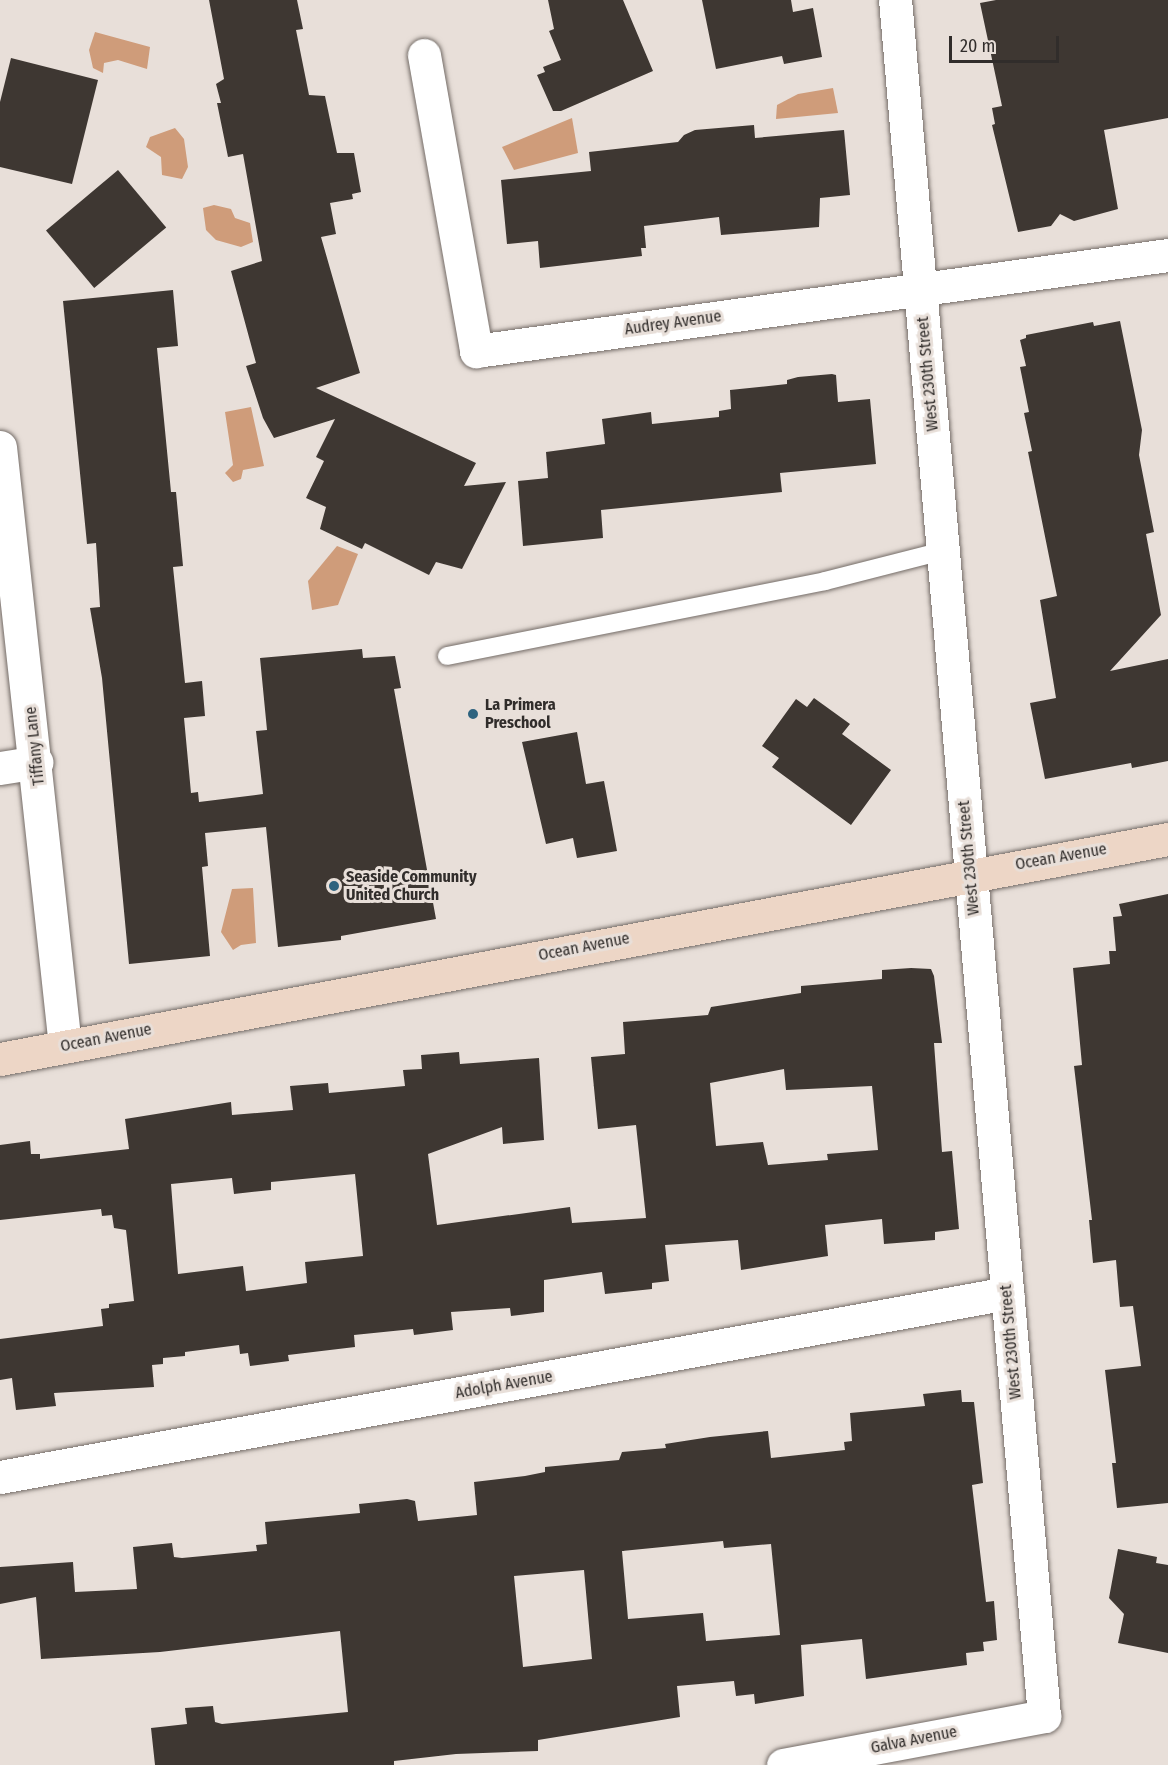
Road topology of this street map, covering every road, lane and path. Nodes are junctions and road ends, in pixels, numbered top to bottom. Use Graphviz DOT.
graph roads {
  1 [pos="895,0"];
  2 [pos="424,55"];
  3 [pos="1168,255"];
  4 [pos="921,288"];
  5 [pos="0,447"];
  6 [pos="943,550"];
  7 [pos="447,656"];
  8 [pos="37,762"];
  9 [pos="0,768"];
  10 [pos="1168,839"];
  11 [pos="970,874"];
  12 [pos="65,1046"];
  13 [pos="0,1059"];
  14 [pos="1007,1293"];
  15 [pos="0,1477"];
  16 [pos="1044,1716"];
  17 [pos="783,1765"];
  1 -- 4 [label="street, West 230th Street"];
  2 -- 4 [label="street, Audrey Avenue"];
  3 -- 4 [label="street, Audrey Avenue"];
  4 -- 6 [label="street, West 230th Street"];
  5 -- 8 [label="street, Tiffany Lane"];
  6 -- 7 [label="lane"];
  6 -- 11 [label="street, West 230th Street"];
  8 -- 9 [label="street"];
  8 -- 12 [label="street, Tiffany Lane"];
  10 -- 11 [label="street, Ocean Avenue"];
  11 -- 12 [label="street, Ocean Avenue"];
  11 -- 14 [label="street, West 230th Street"];
  12 -- 13 [label="street, Ocean Avenue"];
  14 -- 15 [label="street, Adolph Avenue"];
  14 -- 16 [label="street, West 230th Street"];
  16 -- 17 [label="street, Galva Avenue"];
}
